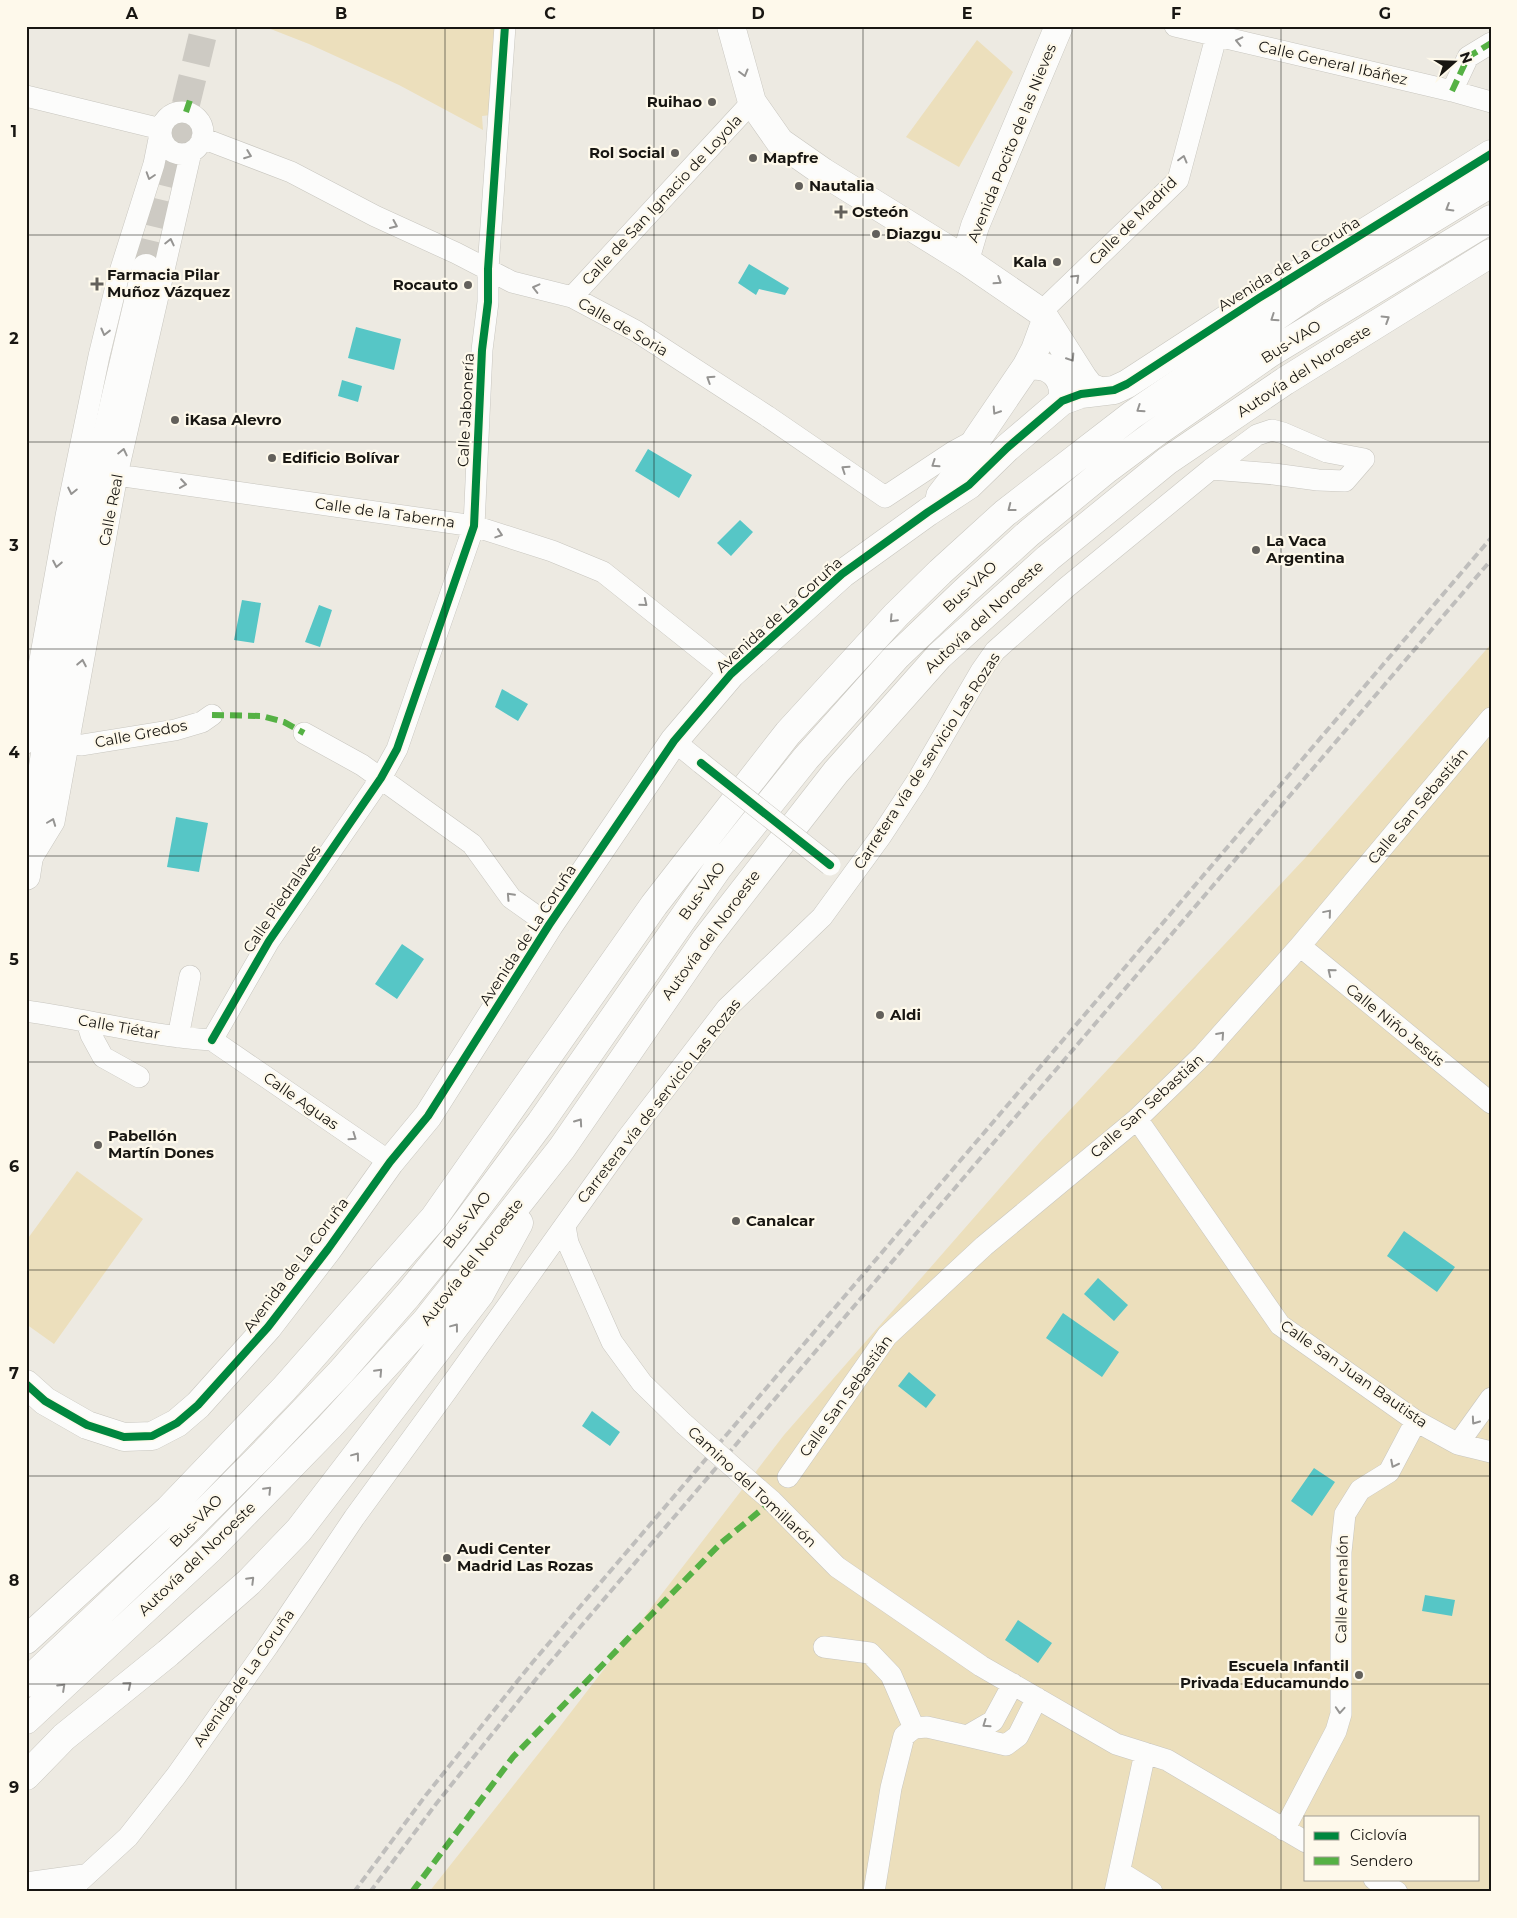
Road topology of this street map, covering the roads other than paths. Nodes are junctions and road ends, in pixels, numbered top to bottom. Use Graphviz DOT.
graph roads {
  1 [pos="505,26"];
  2 [pos="731,26"];
  3 [pos="1059,26"];
  4 [pos="1175,26"];
  5 [pos="1218,31"];
  6 [pos="1491,43"];
  7 [pos="26,83"];
  8 [pos="1452,91"];
  9 [pos="26,96"];
  10 [pos="752,102"];
  11 [pos="1491,102"];
  12 [pos="164,124"];
  13 [pos="197,145"];
  14 [pos="1491,154"];
  15 [pos="1491,183"];
  16 [pos="1491,219"];
  17 [pos="1491,254"];
  18 [pos="965,260"];
  19 [pos="146,268"];
  20 [pos="488,269"];
  21 [pos="572,298"];
  22 [pos="1043,316"];
  23 [pos="1026,367"];
  24 [pos="1100,391"];
  25 [pos="1057,405"];
  26 [pos="977,439"];
  27 [pos="1211,469"];
  28 [pos="117,475"];
  29 [pos="928,512"];
  30 [pos="474,526"];
  31 [pos="731,674"];
  32 [pos="28,715"];
  33 [pos="212,715"];
  34 [pos="1487,732"];
  35 [pos="304,733"];
  36 [pos="674,741"];
  37 [pos="26,743"];
  38 [pos="67,744"];
  39 [pos="381,778"];
  40 [pos="27,865"];
  41 [pos="848,882"];
  42 [pos="549,925"];
  43 [pos="1300,946"];
  44 [pos="190,976"];
  45 [pos="26,1011"];
  46 [pos="87,1022"];
  47 [pos="178,1037"];
  48 [pos="212,1040"];
  49 [pos="139,1077"];
  50 [pos="1491,1104"];
  51 [pos="1137,1119"];
  52 [pos="562,1148"];
  53 [pos="390,1162"];
  54 [pos="565,1226"];
  55 [pos="32,1394"];
  56 [pos="1491,1398"];
  57 [pos="1416,1421"];
  58 [pos="1458,1444"];
  59 [pos="1491,1452"];
  60 [pos="788,1476"];
  61 [pos="26,1640"];
  62 [pos="824,1647"];
  63 [pos="26,1683"];
  64 [pos="1013,1684"];
  65 [pos="1037,1698"];
  66 [pos="26,1720"];
  67 [pos="914,1728"];
  68 [pos="967,1736"];
  69 [pos="1145,1753"];
  70 [pos="26,1776"];
  71 [pos="1284,1830"];
  72 [pos="1304,1841"];
  73 [pos="84,1876"];
  74 [pos="1376,1880"];
  75 [pos="1118,1882"];
  76 [pos="26,1883"];
  77 [pos="68,1892"];
  78 [pos="874,1892"];
  79 [pos="1152,1892"];
  80 [pos="1397,1892"];
  1 -- 20 [label="street, Calle Jabonería"];
  2 -- 10 [label="main road, one-way"];
  3 -- 18 [label="main road, Avenida Pocito de las Nieves"];
  4 -- 5 [label="street, Calle General Ibáñez"];
  8 -- 5 [label="street, Calle General Ibáñez, one-way"];
  22 -- 5 [label="street, Calle de Madrid, one-way"];
  6 -- 8 [label="street"];
  7 -- 12 [label="street"];
  8 -- 11 [label="street, Calle General Ibáñez"];
  9 -- 12 [label="street"];
  10 -- 18 [label="main road"];
  10 -- 21 [label="street, Calle de San Ignacio de Loyola"];
  12 -- 13 [label="street"];
  12 -- 13 [label="street"];
  12 -- 32 [label="street, one-way"];
  13 -- 20 [label="street, Calle de Soria, one-way"];
  28 -- 13 [label="street, Calle Real, one-way"];
  14 -- 24 [label="main road, Avenida de La Coruña"];
  15 -- 61 [label="main road, one-way"];
  16 -- 63 [label="main road, Bus-VAO"];
  52 -- 17 [label="main road, Autovía del Noroeste, one-way"];
  18 -- 22 [label="main road, one-way"];
  19 -- 40 [label="main road, Calle Real"];
  21 -- 20 [label="street, Calle de Soria, one-way"];
  20 -- 30 [label="street, Calle Jabonería"];
  26 -- 21 [label="street, Calle de Soria, one-way"];
  22 -- 23 [label="main road, Avenida de La Coruña"];
  22 -- 24 [label="main road, one-way"];
  23 -- 25 [label="main road"];
  23 -- 26 [label="main road, Avenida de La Coruña, one-way"];
  24 -- 25 [label="main road, Avenida de La Coruña"];
  25 -- 29 [label="main road, Avenida de La Coruña"];
  26 -- 29 [label="main road, Avenida de La Coruña"];
  27 -- 27 [label="street, Carretera vía de servicio Las Rozas"];
  27 -- 41 [label="street, Carretera vía de servicio Las Rozas"];
  28 -- 30 [label="street, Calle de la Taberna, one-way"];
  38 -- 28 [label="street, Calle Real, one-way"];
  29 -- 31 [label="main road, Avenida de La Coruña"];
  30 -- 31 [label="street, Calle de la Taberna, one-way"];
  30 -- 39 [label="street, Calle Jabonería"];
  31 -- 36 [label="main road, Avenida de La Coruña"];
  32 -- 37 [label="street"];
  33 -- 38 [label="street, Calle Gredos"];
  43 -- 34 [label="street, Calle San Sebastián, one-way"];
  35 -- 39 [label="street"];
  36 -- 41 [label="street, bridge"];
  36 -- 42 [label="main road, Avenida de La Coruña"];
  40 -- 38 [label="street, Calle Real, one-way"];
  42 -- 39 [label="street, one-way"];
  39 -- 48 [label="street, Calle Piedralaves"];
  41 -- 54 [label="street, Carretera vía de servicio Las Rozas"];
  42 -- 53 [label="main road, Avenida de La Coruña"];
  50 -- 43 [label="street, Calle Niño Jesús, one-way"];
  51 -- 43 [label="street, Calle San Sebastián, one-way"];
  44 -- 47 [label="street"];
  45 -- 46 [label="street, Calle Tiétar"];
  46 -- 47 [label="street, Calle Tiétar"];
  46 -- 49 [label="street"];
  47 -- 48 [label="street, Calle Tiétar"];
  48 -- 53 [label="street, Calle Aguas, one-way"];
  51 -- 57 [label="street, Calle San Juan Bautista"];
  51 -- 60 [label="street, Calle San Sebastián"];
  66 -- 52 [label="main road, Autovía del Noroeste, one-way"];
  70 -- 52 [label="main road, one-way"];
  53 -- 55 [label="main road, Avenida de La Coruña"];
  54 -- 64 [label="street, Camino del Tomillarón, bridge"];
  54 -- 73 [label="street, Avenida de La Coruña"];
  56 -- 58 [label="street, one-way"];
  57 -- 58 [label="street, Calle San Juan Bautista"];
  57 -- 71 [label="street, Calle Arenalón, one-way"];
  58 -- 59 [label="street, Calle San Juan Bautista"];
  62 -- 67 [label="street"];
  64 -- 65 [label="street, Camino del Tomillarón"];
  64 -- 68 [label="street, one-way"];
  65 -- 68 [label="street"];
  65 -- 69 [label="street, Camino del Tomillarón"];
  67 -- 68 [label="street"];
  67 -- 78 [label="street"];
  69 -- 71 [label="street, Camino del Tomillarón"];
  69 -- 75 [label="street"];
  71 -- 72 [label="street, Camino del Tomillarón"];
  73 -- 76 [label="street"];
  73 -- 77 [label="street, Avenida de La Coruña"];
  74 -- 80 [label="street"];
  75 -- 79 [label="street"];
}
